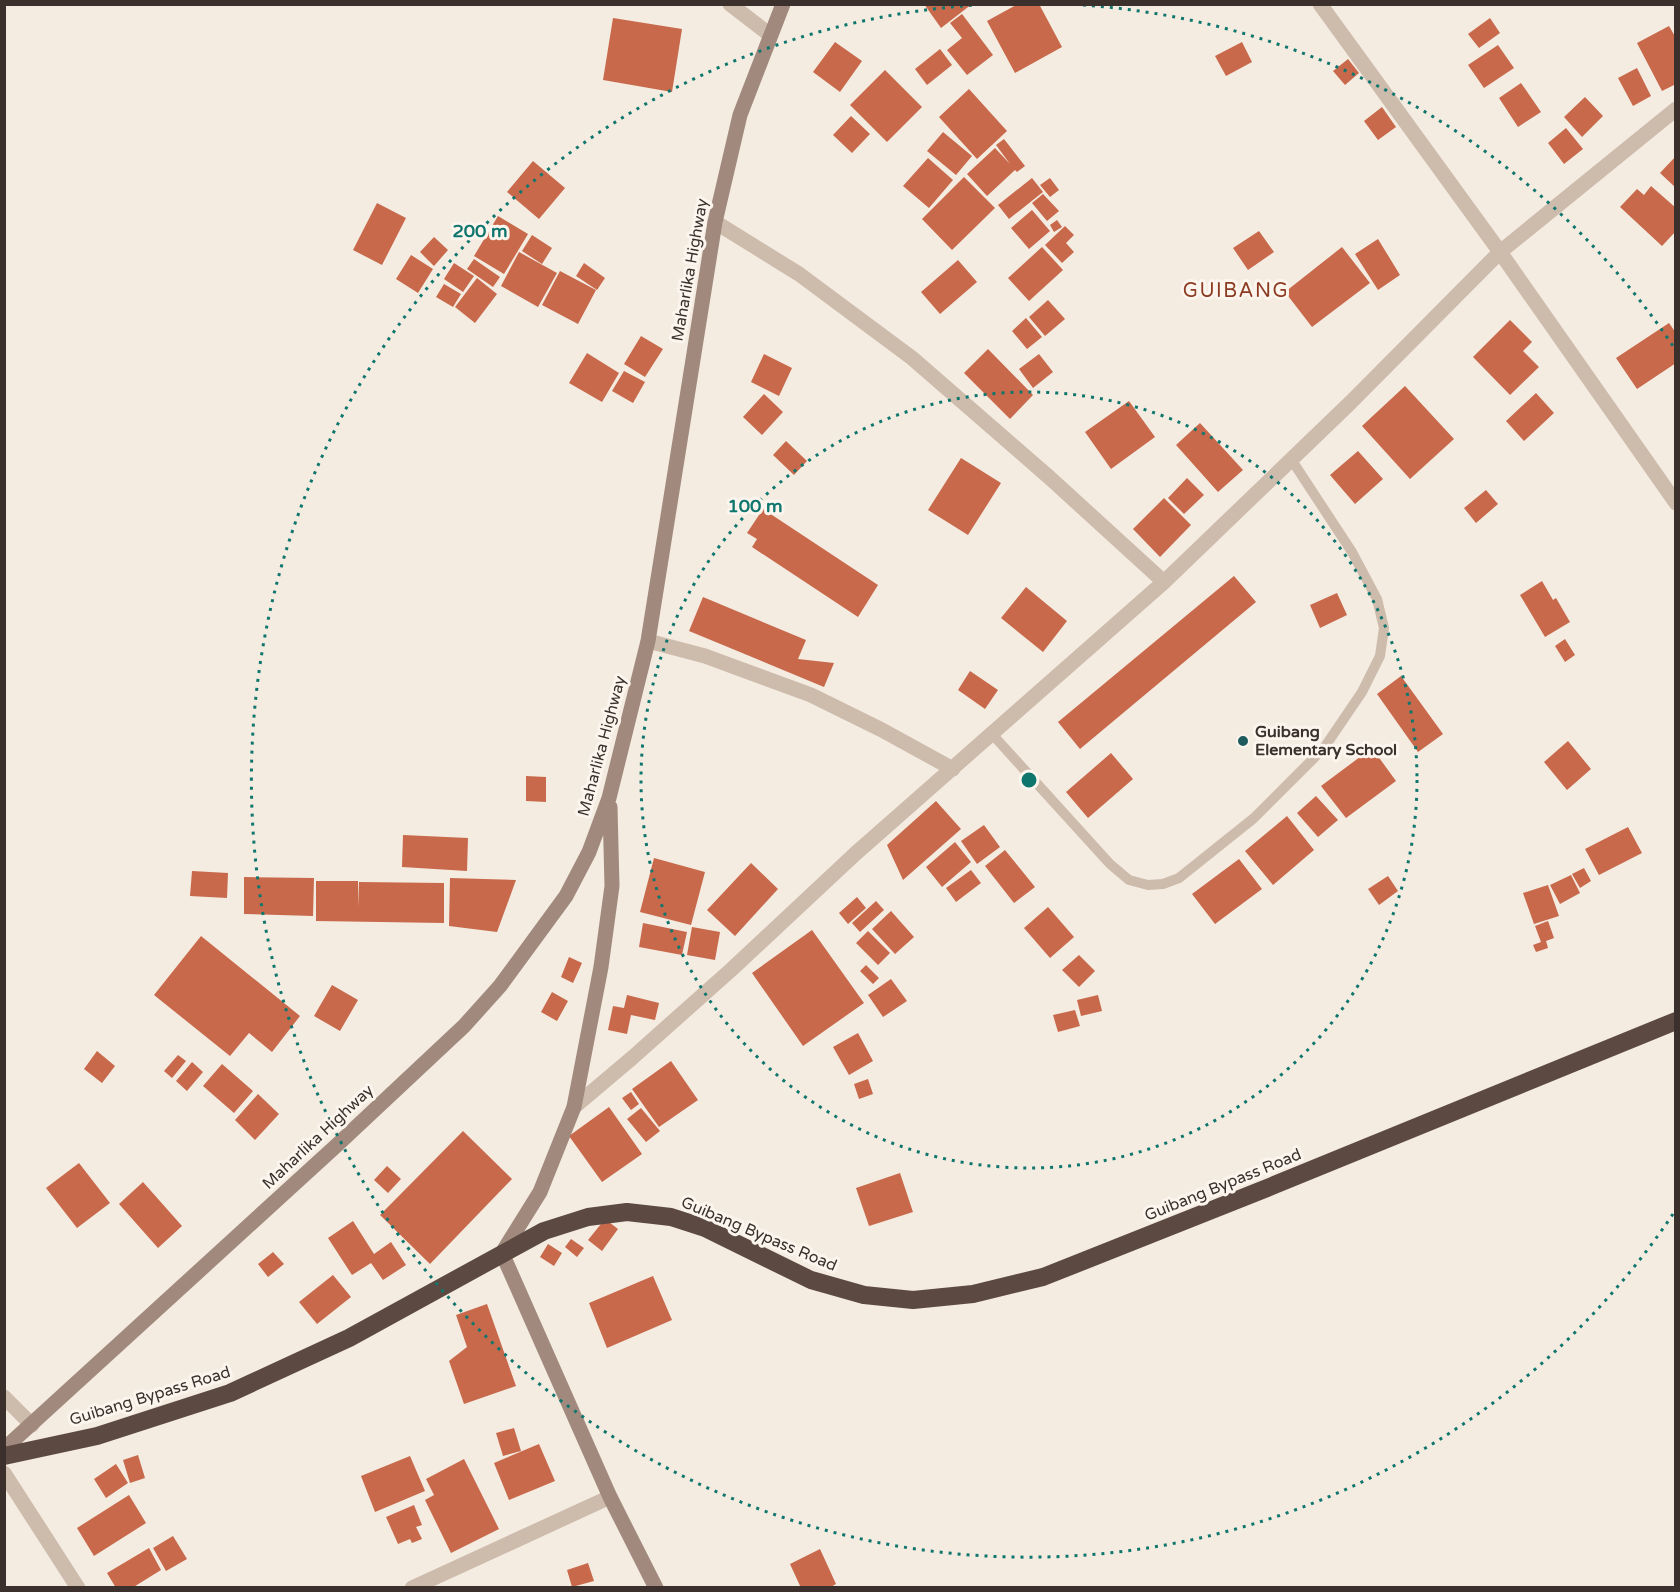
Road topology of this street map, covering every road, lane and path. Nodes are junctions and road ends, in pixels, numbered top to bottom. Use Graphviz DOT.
graph roads {
  1 [pos="730,4"];
  2 [pos="783,4"];
  3 [pos="1320,4"];
  4 [pos="770,35"];
  5 [pos="1676,109"];
  6 [pos="715,222"];
  7 [pos="1500,252"];
  8 [pos="1291,459"];
  9 [pos="1676,503"];
  10 [pos="1164,582"];
  11 [pos="648,641"];
  12 [pos="992,734"];
  13 [pos="953,769"];
  14 [pos="609,798"];
  15 [pos="1676,1021"];
  16 [pos="574,1107"];
  17 [pos="502,1253"];
  18 [pos="4,1396"];
  19 [pos="32,1425"];
  20 [pos="4,1449"];
  21 [pos="4,1456"];
  22 [pos="4,1473"];
  23 [pos="610,1497"];
  24 [pos="78,1587"];
  25 [pos="412,1587"];
  26 [pos="656,1587"];
  1 -- 4 [label="street"];
  2 -- 4 [label="main road, Maharlika Highway"];
  3 -- 7 [label="street"];
  4 -- 6 [label="main road, Maharlika Highway"];
  5 -- 7 [label="street"];
  6 -- 10 [label="street"];
  6 -- 11 [label="main road, Maharlika Highway"];
  7 -- 8 [label="street"];
  7 -- 9 [label="street"];
  8 -- 10 [label="street"];
  8 -- 12 [label="lane"];
  10 -- 12 [label="street"];
  11 -- 13 [label="street"];
  11 -- 14 [label="main road, Maharlika Highway"];
  12 -- 13 [label="street"];
  13 -- 16 [label="street"];
  14 -- 16 [label="main road"];
  14 -- 19 [label="main road, Maharlika Highway"];
  15 -- 17 [label="highway, Guibang Bypass Road"];
  16 -- 17 [label="main road"];
  17 -- 21 [label="highway, Guibang Bypass Road"];
  17 -- 23 [label="main road"];
  18 -- 19 [label="street"];
  19 -- 20 [label="main road, Maharlika Highway"];
  22 -- 24 [label="street"];
  23 -- 25 [label="street"];
  23 -- 26 [label="main road"];
}
